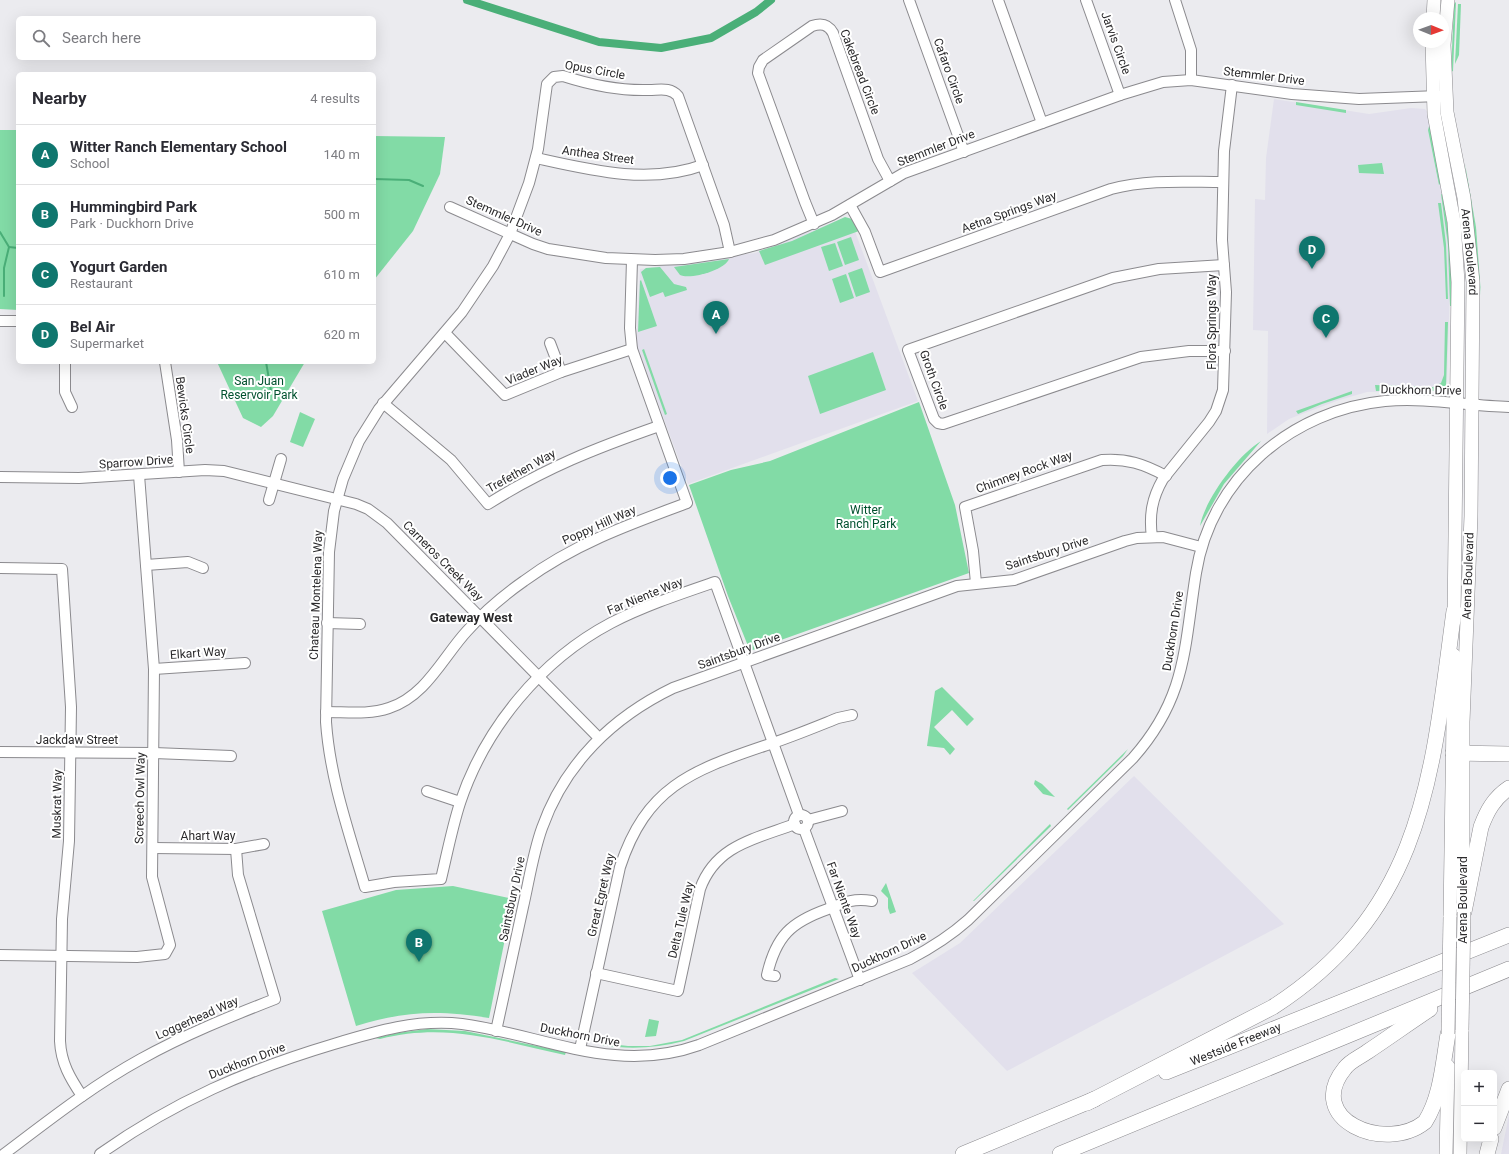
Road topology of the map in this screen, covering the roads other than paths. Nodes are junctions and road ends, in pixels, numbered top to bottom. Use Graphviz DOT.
graph roads {
  1 [pos="909,0"];
  2 [pos="998,0"];
  3 [pos="1086,0"];
  4 [pos="1175,0"];
  5 [pos="1434,0"];
  6 [pos="1448,0"];
  7 [pos="1433,12"];
  8 [pos="1433,48"];
  9 [pos="1191,80"];
  10 [pos="1232,86"];
  11 [pos="1120,95"];
  12 [pos="1440,96"];
  13 [pos="1042,123"];
  14 [pos="964,152"];
  15 [pos="536,158"];
  16 [pos="703,165"];
  17 [pos="890,181"];
  18 [pos="1223,182"];
  19 [pos="850,205"];
  20 [pos="450,206"];
  21 [pos="814,224"];
  22 [pos="510,234"];
  23 [pos="730,252"];
  24 [pos="632,260"];
  25 [pos="1224,266"];
  26 [pos="0,321"];
  27 [pos="16,321"];
  28 [pos="444,333"];
  29 [pos="550,344"];
  30 [pos="632,349"];
  31 [pos="1225,351"];
  32 [pos="65,364"];
  33 [pos="165,364"];
  34 [pos="561,372"];
  35 [pos="383,403"];
  36 [pos="1456,403"];
  37 [pos="1472,404"];
  38 [pos="72,407"];
  39 [pos="1509,407"];
  40 [pos="659,426"];
  41 [pos="281,459"];
  42 [pos="179,472"];
  43 [pos="139,475"];
  44 [pos="1166,476"];
  45 [pos="0,477"];
  46 [pos="273,483"];
  47 [pos="337,499"];
  48 [pos="269,500"];
  49 [pos="1152,537"];
  50 [pos="1201,547"];
  51 [pos="146,565"];
  52 [pos="0,568"];
  53 [pos="203,568"];
  54 [pos="976,583"];
  55 [pos="1454,611"];
  56 [pos="480,618"];
  57 [pos="327,624"];
  58 [pos="360,624"];
  59 [pos="744,662"];
  60 [pos="244,663"];
  61 [pos="154,669"];
  62 [pos="539,677"];
  63 [pos="326,712"];
  64 [pos="852,715"];
  65 [pos="599,738"];
  66 [pos="773,743"];
  67 [pos="0,752"];
  68 [pos="70,753"];
  69 [pos="154,753"];
  70 [pos="1458,753"];
  71 [pos="1509,754"];
  72 [pos="232,756"];
  73 [pos="1509,788"];
  74 [pos="427,791"];
  75 [pos="460,802"];
  76 [pos="842,811"];
  77 [pos="801,822"];
  78 [pos="264,844"];
  79 [pos="152,848"];
  80 [pos="236,849"];
  81 [pos="365,887"];
  82 [pos="872,901"];
  83 [pos="832,907"];
  84 [pos="1457,914"];
  85 [pos="1509,927"];
  86 [pos="1509,935"];
  87 [pos="0,955"];
  88 [pos="61,956"];
  89 [pos="1456,957"];
  90 [pos="1509,969"];
  91 [pos="596,973"];
  92 [pos="775,976"];
  93 [pos="860,980"];
  94 [pos="1456,992"];
  95 [pos="496,1031"];
  96 [pos="1455,1032"];
  97 [pos="580,1049"];
  98 [pos="1509,1088"];
  99 [pos="82,1096"];
  100 [pos="1086,1103"];
  101 [pos="1497,1120"];
  102 [pos="1489,1142"];
  103 [pos="4,1154"];
  104 [pos="100,1154"];
  105 [pos="963,1154"];
  106 [pos="1060,1154"];
  107 [pos="1446,1154"];
  108 [pos="1460,1154"];
  109 [pos="1487,1154"];
  1 -- 14 [label="street, Cafaro Circle"];
  2 -- 13 [label="street"];
  3 -- 11 [label="street, Jarvis Circle"];
  4 -- 9 [label="street"];
  5 -- 7 [label="main road"];
  6 -- 12 [label="main road, Arena Boulevard"];
  8 -- 12 [label="main road, Arena Boulevard"];
  9 -- 10 [label="street, Stemmler Drive"];
  9 -- 11 [label="street, Stemmler Drive"];
  10 -- 12 [label="street, Stemmler Drive"];
  10 -- 18 [label="street, Flora Springs Way"];
  11 -- 13 [label="street, Stemmler Drive"];
  12 -- 36 [label="main road, Arena Boulevard"];
  12 -- 37 [label="main road, Arena Boulevard"];
  13 -- 14 [label="street, Stemmler Drive"];
  14 -- 17 [label="street, Stemmler Drive"];
  15 -- 16 [label="street, Anthea Street"];
  15 -- 16 [label="street, Opus Circle"];
  15 -- 22 [label="street, Opus Circle"];
  16 -- 23 [label="street, Opus Circle"];
  17 -- 19 [label="street, Stemmler Drive"];
  17 -- 21 [label="street, Cakebread Circle"];
  18 -- 19 [label="street, Aetna Springs Way"];
  18 -- 25 [label="street, Flora Springs Way"];
  19 -- 21 [label="street, Stemmler Drive"];
  20 -- 22 [label="street, Stemmler Drive"];
  21 -- 23 [label="street, Stemmler Drive"];
  22 -- 24 [label="street, Stemmler Drive"];
  22 -- 28 [label="street, Chateau Montelena Way"];
  23 -- 24 [label="street, Stemmler Drive"];
  24 -- 30 [label="street, Poppy Hill Way"];
  25 -- 31 [label="street, Flora Springs Way"];
  25 -- 31 [label="street, Groth Circle"];
  26 -- 27 [label="street"];
  28 -- 34 [label="street, Viader Way"];
  28 -- 35 [label="street, Chateau Montelena Way"];
  29 -- 34 [label="street"];
  30 -- 34 [label="street, Viader Way"];
  30 -- 40 [label="street, Poppy Hill Way"];
  31 -- 44 [label="street, Flora Springs Way"];
  32 -- 38 [label="street"];
  33 -- 42 [label="street, Bewicks Circle"];
  35 -- 40 [label="street, Trefethen Way"];
  35 -- 47 [label="street, Chateau Montelena Way"];
  36 -- 37 [label="street, Duckhorn Drive"];
  36 -- 50 [label="street, Duckhorn Drive"];
  36 -- 55 [label="main road, Arena Boulevard"];
  37 -- 39 [label="street, Duckhorn Drive"];
  37 -- 70 [label="main road, Arena Boulevard"];
  40 -- 56 [label="street, Poppy Hill Way"];
  41 -- 46 [label="street"];
  42 -- 43 [label="street, Sparrow Drive"];
  42 -- 46 [label="street, Sparrow Drive"];
  43 -- 45 [label="street, Sparrow Drive"];
  43 -- 51 [label="street, Screech Owl Way"];
  44 -- 49 [label="street, Flora Springs Way"];
  44 -- 54 [label="street, Chimney Rock Way"];
  46 -- 47 [label="street, Carneros Creek Way"];
  46 -- 48 [label="street"];
  47 -- 56 [label="street, Carneros Creek Way"];
  47 -- 57 [label="street, Chateau Montelena Way"];
  49 -- 50 [label="street, Saintsbury Drive"];
  49 -- 54 [label="street, Saintsbury Drive"];
  50 -- 93 [label="street, Duckhorn Drive"];
  51 -- 53 [label="street"];
  51 -- 61 [label="street, Screech Owl Way"];
  52 -- 68 [label="street, Muskrat Way"];
  54 -- 59 [label="street, Saintsbury Drive"];
  55 -- 70 [label="main road, Arena Boulevard"];
  55 -- 100 [label="highway"];
  56 -- 62 [label="street, Carneros Creek Way"];
  56 -- 63 [label="street, Poppy Hill Way"];
  57 -- 58 [label="street"];
  57 -- 63 [label="street, Chateau Montelena Way"];
  59 -- 62 [label="street, Far Niente Way"];
  59 -- 65 [label="street, Saintsbury Drive"];
  59 -- 66 [label="street, Far Niente Way"];
  60 -- 61 [label="street, Elkart Way"];
  61 -- 69 [label="street, Screech Owl Way"];
  62 -- 65 [label="street, Carneros Creek Way"];
  62 -- 75 [label="street, Far Niente Way"];
  63 -- 81 [label="street, Chateau Montelena Way"];
  64 -- 66 [label="street, Great Egret Way"];
  65 -- 95 [label="street, Saintsbury Drive"];
  66 -- 77 [label="street, Far Niente Way"];
  66 -- 91 [label="street, Great Egret Way"];
  67 -- 68 [label="street, Jackdaw Street"];
  68 -- 69 [label="street, Jackdaw Street"];
  68 -- 88 [label="street, Muskrat Way"];
  69 -- 72 [label="street, Jackdaw Street"];
  69 -- 79 [label="street, Screech Owl Way"];
  70 -- 71 [label="highway"];
  70 -- 84 [label="main road, Arena Boulevard"];
  73 -- 84 [label="highway"];
  74 -- 75 [label="street"];
  75 -- 81 [label="street, Far Niente Way"];
  76 -- 77 [label="street"];
  77 -- 83 [label="street, Far Niente Way"];
  77 -- 91 [label="street, Delta Tule Way"];
  78 -- 80 [label="street, Ahart Way"];
  79 -- 80 [label="street, Ahart Way"];
  79 -- 88 [label="street, Screech Owl Way"];
  80 -- 99 [label="street, Loggerhead Way"];
  82 -- 83 [label="street"];
  83 -- 92 [label="street"];
  83 -- 93 [label="street, Far Niente Way"];
  84 -- 96 [label="main road, Arena Boulevard, bridge"];
  85 -- 89 [label="highway"];
  86 -- 89 [label="highway, Westside Freeway"];
  87 -- 88 [label="street, Screech Owl Way"];
  88 -- 99 [label="street, Muskrat Way"];
  89 -- 100 [label="highway, Westside Freeway"];
  90 -- 94 [label="highway"];
  91 -- 97 [label="street, Great Egret Way"];
  93 -- 97 [label="street, Duckhorn Drive"];
  94 -- 96 [label="highway"];
  94 -- 106 [label="highway"];
  95 -- 97 [label="street, Duckhorn Drive"];
  95 -- 104 [label="street, Duckhorn Drive"];
  96 -- 107 [label="main road, Arena Boulevard"];
  96 -- 108 [label="main road, Arena Boulevard"];
  98 -- 101 [label="highway"];
  99 -- 103 [label="street, Loggerhead Way"];
  100 -- 105 [label="highway, Westside Freeway"];
  102 -- 109 [label="highway"];
}
